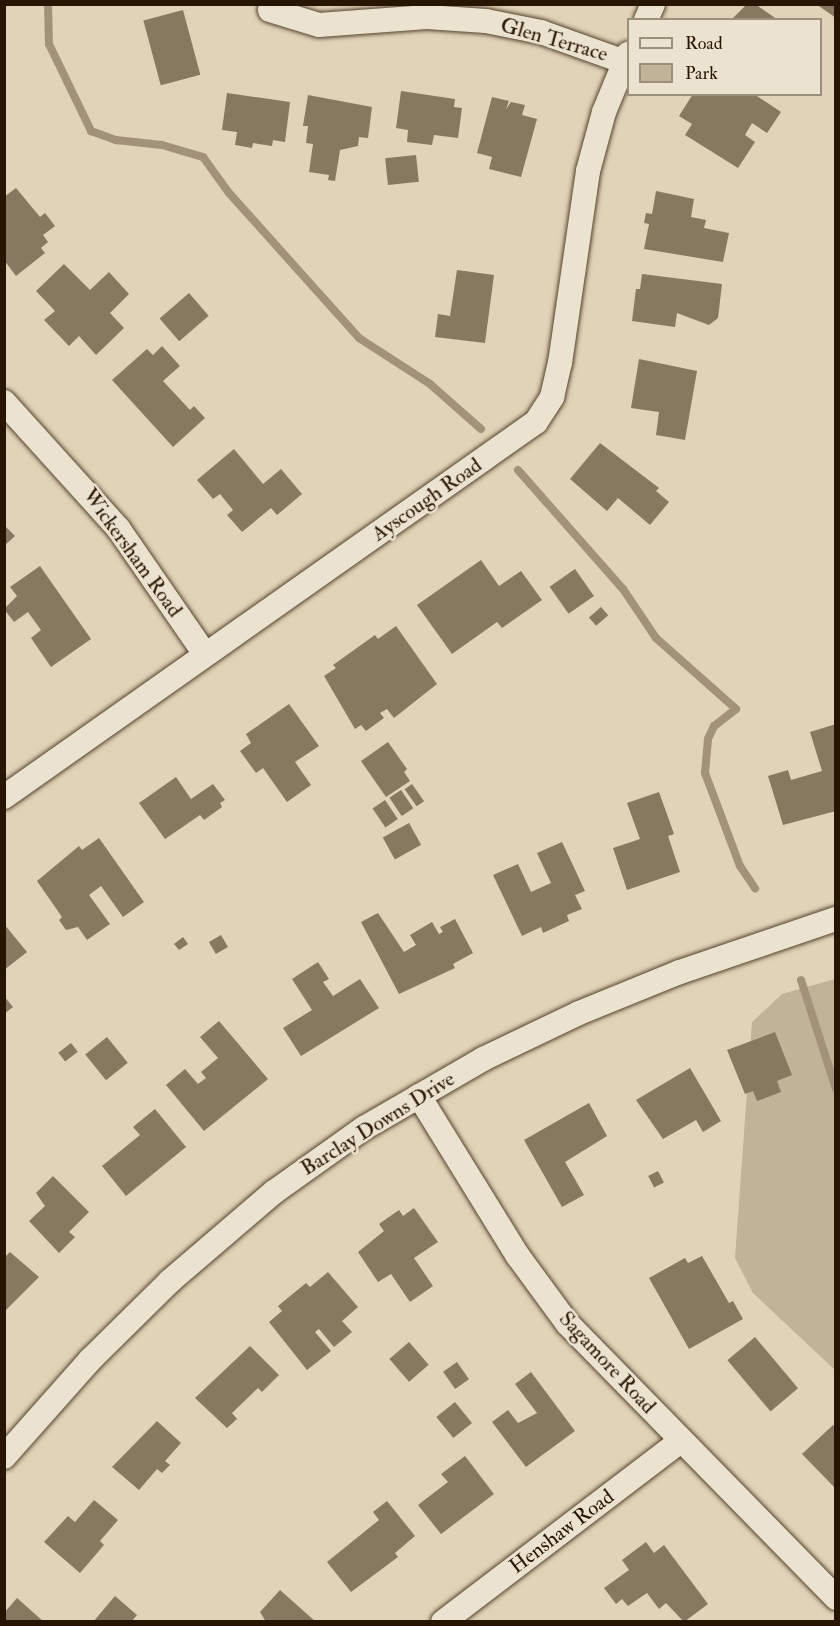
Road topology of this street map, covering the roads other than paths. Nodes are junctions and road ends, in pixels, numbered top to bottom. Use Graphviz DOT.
graph roads {
  1 [pos="653,4"];
  2 [pos="270,10"];
  3 [pos="647,18"];
  4 [pos="627,58"];
  5 [pos="4,402"];
  6 [pos="205,654"];
  7 [pos="4,797"];
  8 [pos="836,919"];
  9 [pos="419,1096"];
  10 [pos="681,1441"];
  11 [pos="4,1457"];
  12 [pos="836,1598"];
  13 [pos="443,1622"];
  1 -- 3 [label="street"];
  2 -- 4 [label="street, Glen Terrace"];
  4 -- 6 [label="street, Ayscough Road"];
  5 -- 6 [label="street, Wickersham Road"];
  6 -- 7 [label="street, Ayscough Road"];
  8 -- 9 [label="street, Barclay Downs Drive"];
  9 -- 10 [label="street, Sagamore Road"];
  9 -- 11 [label="street, Barclay Downs Drive"];
  10 -- 12 [label="street, Sagamore Road"];
  10 -- 13 [label="street, Henshaw Road"];
}
